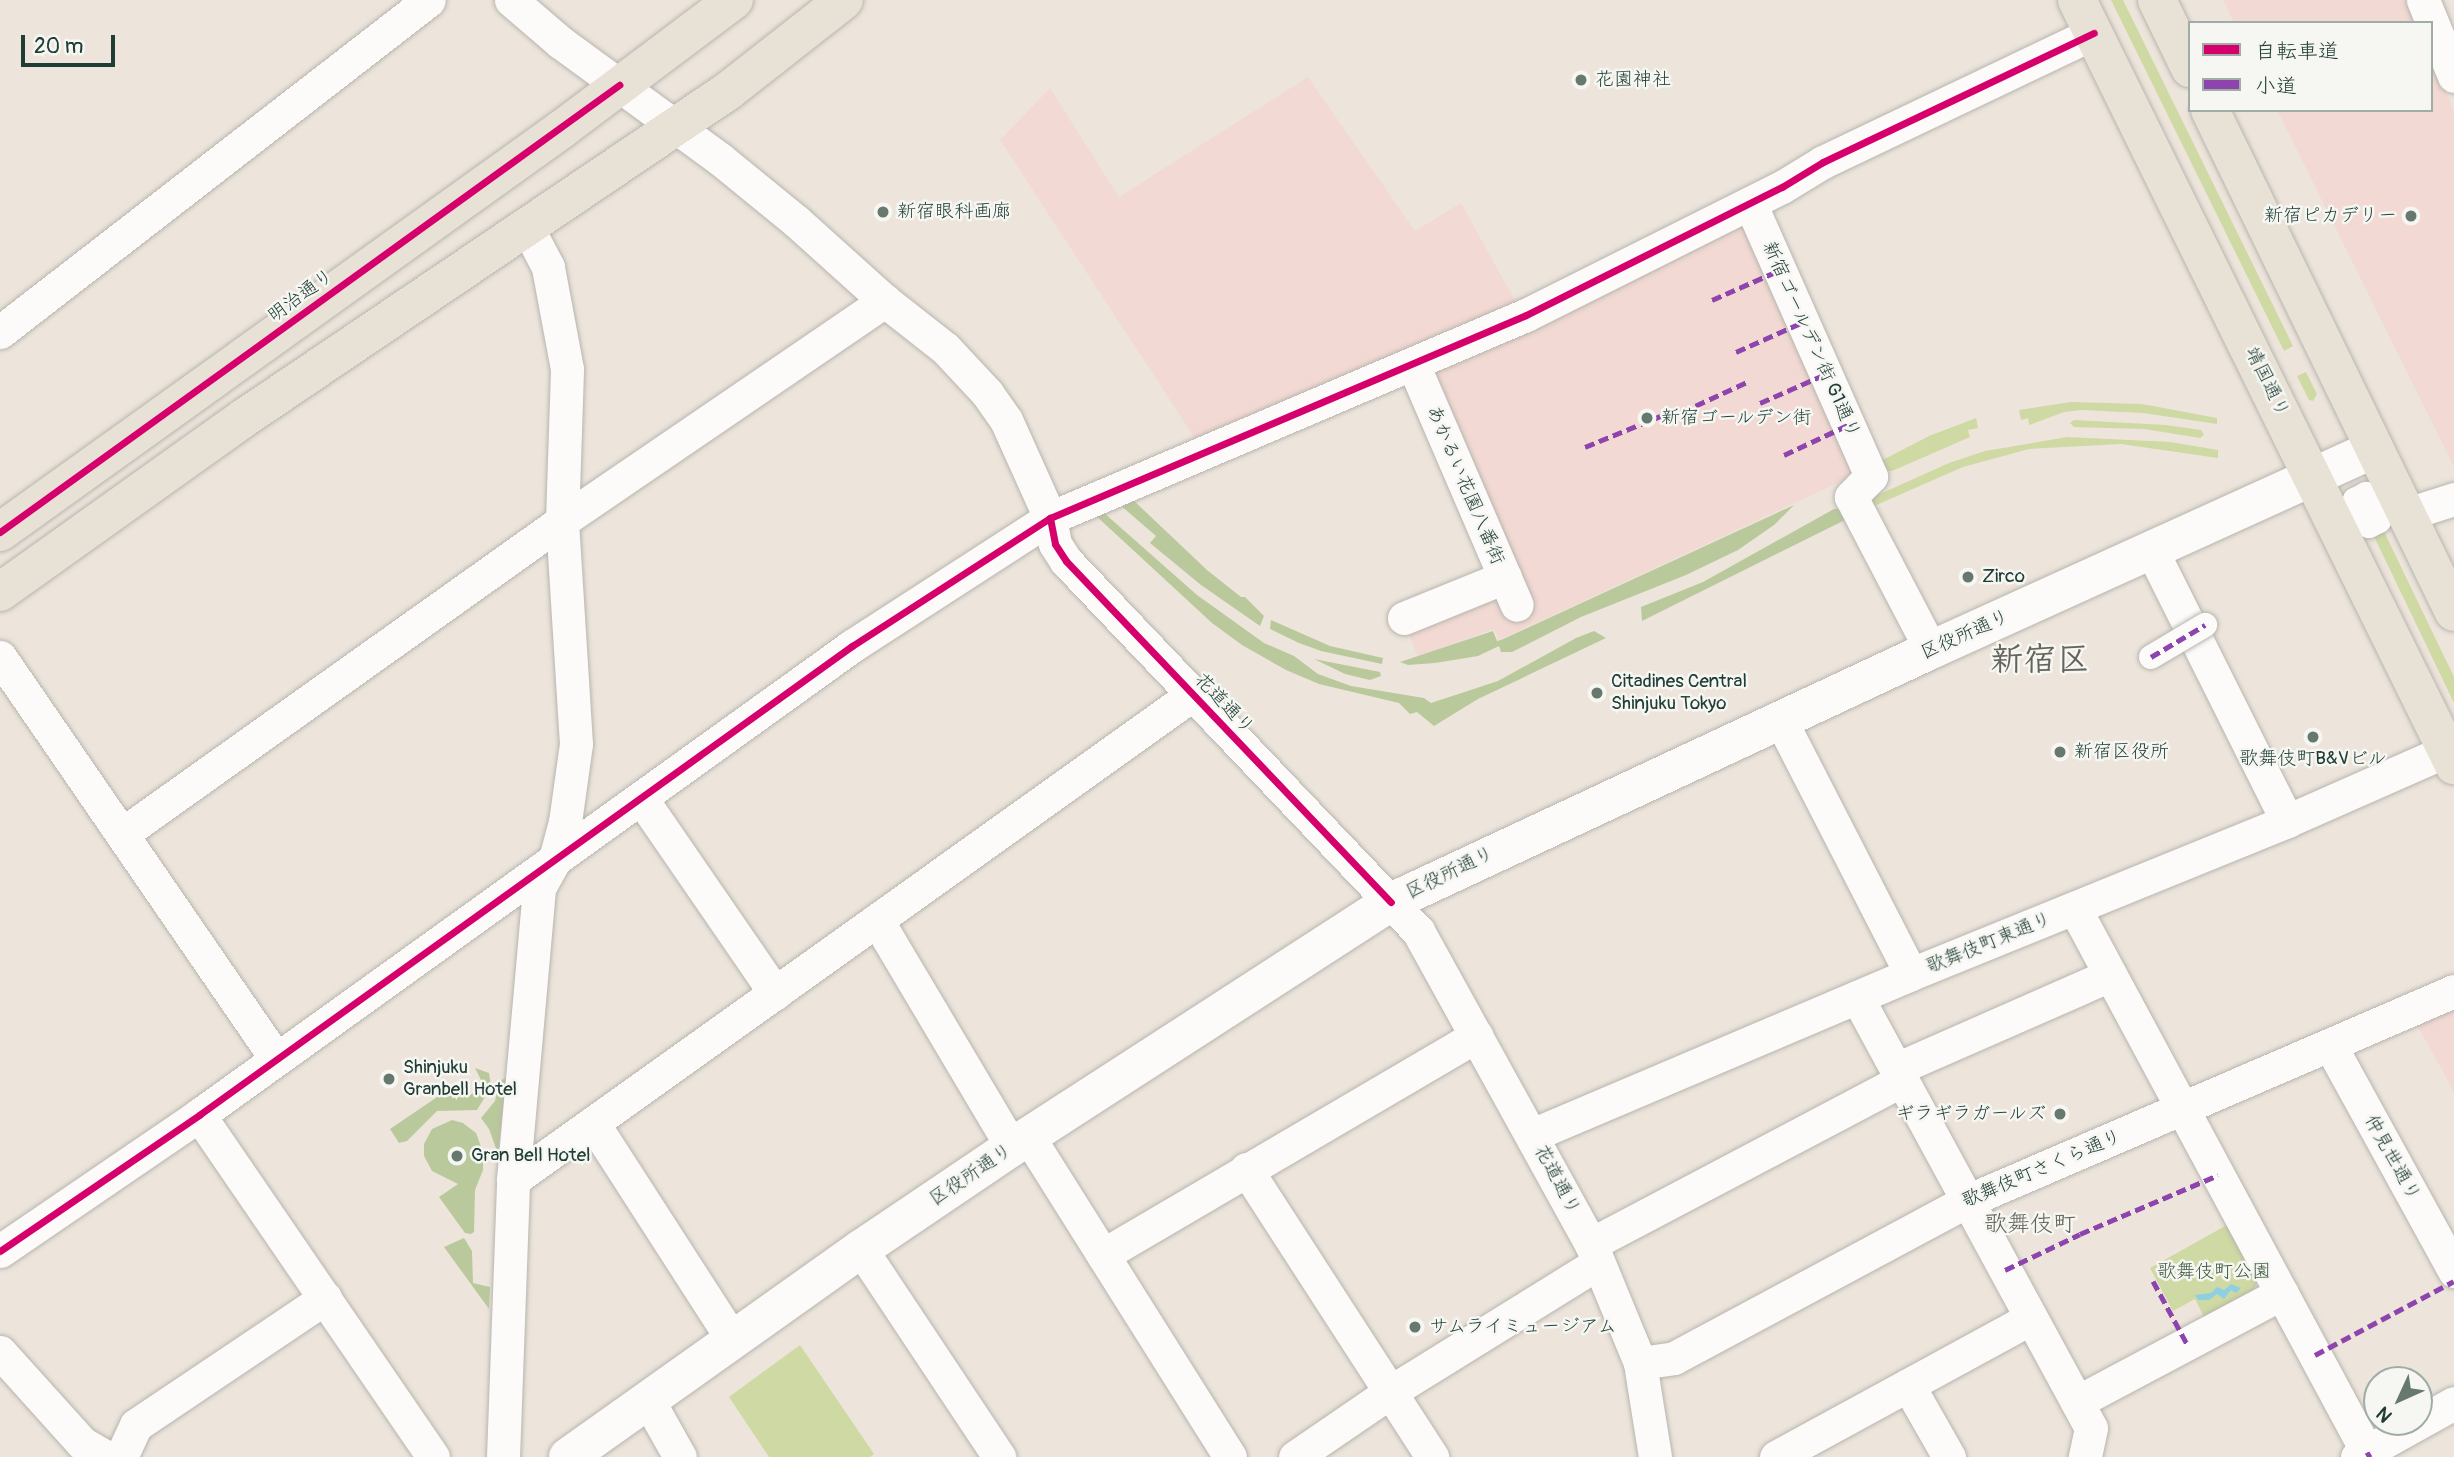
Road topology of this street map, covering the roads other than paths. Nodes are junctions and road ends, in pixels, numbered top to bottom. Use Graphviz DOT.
graph roads {
  1 [pos="429,0"];
  2 [pos="511,0"];
  3 [pos="734,0"];
  4 [pos="844,0"];
  5 [pos="2423,0"];
  6 [pos="2159,1"];
  7 [pos="2085,16"];
  8 [pos="2432,21"];
  9 [pos="2433,25"];
  10 [pos="2188,64"];
  11 [pos="2454,76"];
  12 [pos="619,85"];
  13 [pos="2211,112"];
  14 [pos="676,126"];
  15 [pos="1750,203"];
  16 [pos="527,228"];
  17 [pos="885,301"];
  18 [pos="0,332"];
  19 [pos="1413,364"];
  20 [pos="2374,449"];
  21 [pos="2314,477"];
  22 [pos="2454,499"];
  23 [pos="2407,514"];
  24 [pos="1050,517"];
  25 [pos="562,521"];
  26 [pos="0,532"];
  27 [pos="2152,551"];
  28 [pos="0,592"];
  29 [pos="2454,612"];
  30 [pos="1404,618"];
  31 [pos="2205,625"];
  32 [pos="1931,650"];
  33 [pos="0,657"];
  34 [pos="2151,657"];
  35 [pos="1193,694"];
  36 [pos="1781,721"];
  37 [pos="2450,758"];
  38 [pos="641,798"];
  39 [pos="2287,821"];
  40 [pos="122,834"];
  41 [pos="555,859"];
  42 [pos="1391,902"];
  43 [pos="2074,909"];
  44 [pos="877,920"];
  45 [pos="1911,974"];
  46 [pos="2110,975"];
  47 [pos="2454,991"];
  48 [pos="775,993"];
  49 [pos="1857,997"];
  50 [pos="1477,1036"];
  51 [pos="2330,1045"];
  52 [pos="276,1058"];
  53 [pos="1899,1075"];
  54 [pos="2183,1109"];
  55 [pos="199,1115"];
  56 [pos="593,1123"];
  57 [pos="1532,1135"];
  58 [pos="1020,1142"];
  59 [pos="1246,1169"];
  60 [pos="513,1180"];
  61 [pos="1967,1201"];
  62 [pos="2,1245"];
  63 [pos="861,1249"];
  64 [pos="1595,1254"];
  65 [pos="1103,1255"];
  66 [pos="2454,1271"];
  67 [pos="2282,1293"];
  68 [pos="324,1298"];
  69 [pos="2031,1318"];
  70 [pos="733,1340"];
  71 [pos="0,1352"];
  72 [pos="1640,1363"];
  73 [pos="1908,1385"];
  74 [pos="1390,1392"];
  75 [pos="648,1400"];
  76 [pos="2077,1402"];
  77 [pos="2454,1403"];
  78 [pos="2365,1455"];
  79 [pos="2082,1456"];
  80 [pos="106,1457"];
  81 [pos="121,1457"];
  82 [pos="433,1457"];
  83 [pos="503,1457"];
  84 [pos="568,1457"];
  85 [pos="680,1457"];
  86 [pos="999,1457"];
  87 [pos="1230,1457"];
  88 [pos="1295,1457"];
  89 [pos="1432,1457"];
  90 [pos="1655,1457"];
  91 [pos="1776,1457"];
  92 [pos="1949,1457"];
  1 -- 18 [label="street"];
  2 -- 12 [label="street, 花道通り"];
  3 -- 12 [label="main road, 明治通り"];
  4 -- 14 [label="main road"];
  5 -- 8 [label="street"];
  6 -- 10 [label="main road"];
  7 -- 15 [label="street"];
  7 -- 21 [label="main road, 靖国通り"];
  9 -- 11 [label="street"];
  12 -- 14 [label="street, 花道通り"];
  12 -- 26 [label="main road, 明治通り"];
  13 -- 20 [label="main road"];
  14 -- 16 [label="main road"];
  14 -- 17 [label="street, 花道通り"];
  15 -- 19 [label="street"];
  15 -- 32 [label="street, 新宿ゴールデン街 G1通り"];
  16 -- 25 [label="street"];
  16 -- 28 [label="main road"];
  17 -- 24 [label="street, 花道通り"];
  17 -- 25 [label="street"];
  19 -- 24 [label="street"];
  19 -- 30 [label="street, あかるい花園八番街"];
  20 -- 21 [label="street, 区役所通り"];
  20 -- 23 [label="main road"];
  21 -- 27 [label="street, 区役所通り"];
  21 -- 37 [label="main road, 靖国通り"];
  22 -- 23 [label="street"];
  23 -- 29 [label="main road"];
  24 -- 35 [label="street, 花道通り"];
  24 -- 38 [label="street"];
  25 -- 40 [label="street"];
  25 -- 41 [label="street"];
  27 -- 32 [label="street, 区役所通り"];
  27 -- 39 [label="street"];
  31 -- 34 [label="street, bridge"];
  32 -- 36 [label="street, 区役所通り"];
  33 -- 40 [label="street"];
  35 -- 42 [label="street, 花道通り"];
  35 -- 44 [label="street"];
  36 -- 42 [label="street, 区役所通り"];
  36 -- 45 [label="street"];
  37 -- 39 [label="street, 歌舞伎町東通り"];
  38 -- 41 [label="street"];
  38 -- 48 [label="street"];
  39 -- 43 [label="street, 歌舞伎町東通り"];
  40 -- 52 [label="street"];
  41 -- 52 [label="street"];
  41 -- 60 [label="street"];
  42 -- 50 [label="street, 花道通り"];
  42 -- 58 [label="street, 区役所通り"];
  43 -- 45 [label="street, 歌舞伎町東通り"];
  43 -- 46 [label="street"];
  44 -- 48 [label="street"];
  44 -- 58 [label="street"];
  45 -- 49 [label="street, 歌舞伎町東通り"];
  46 -- 53 [label="street"];
  46 -- 54 [label="street"];
  47 -- 51 [label="street, 歌舞伎町さくら通り"];
  48 -- 56 [label="street"];
  49 -- 53 [label="street"];
  49 -- 57 [label="street, 歌舞伎町東通り"];
  50 -- 57 [label="street, 花道通り"];
  50 -- 59 [label="street"];
  51 -- 54 [label="street, 歌舞伎町さくら通り"];
  51 -- 66 [label="street, 仲見世通り"];
  52 -- 55 [label="street"];
  53 -- 61 [label="street"];
  53 -- 64 [label="street"];
  54 -- 61 [label="street, 歌舞伎町さくら通り"];
  54 -- 67 [label="street"];
  55 -- 62 [label="street"];
  55 -- 68 [label="street"];
  56 -- 60 [label="street"];
  56 -- 70 [label="street"];
  57 -- 64 [label="street, 花道通り"];
  58 -- 63 [label="street, 区役所通り"];
  58 -- 65 [label="street"];
  59 -- 65 [label="street"];
  59 -- 74 [label="street"];
  60 -- 83 [label="street"];
  61 -- 69 [label="street"];
  61 -- 72 [label="street, 歌舞伎町さくら通り"];
  63 -- 70 [label="street, 区役所通り"];
  63 -- 86 [label="street"];
  64 -- 72 [label="street, 花道通り"];
  64 -- 74 [label="street"];
  65 -- 87 [label="street"];
  67 -- 76 [label="street"];
  67 -- 78 [label="street"];
  68 -- 81 [label="street"];
  68 -- 82 [label="street"];
  69 -- 73 [label="street"];
  69 -- 76 [label="street"];
  70 -- 75 [label="street, 区役所通り"];
  71 -- 80 [label="street"];
  72 -- 90 [label="street, 花道通り"];
  73 -- 91 [label="street"];
  73 -- 92 [label="street"];
  74 -- 88 [label="street"];
  74 -- 89 [label="street"];
  75 -- 84 [label="street, 区役所通り"];
  75 -- 85 [label="street"];
  76 -- 79 [label="street"];
  77 -- 78 [label="street"];
}
